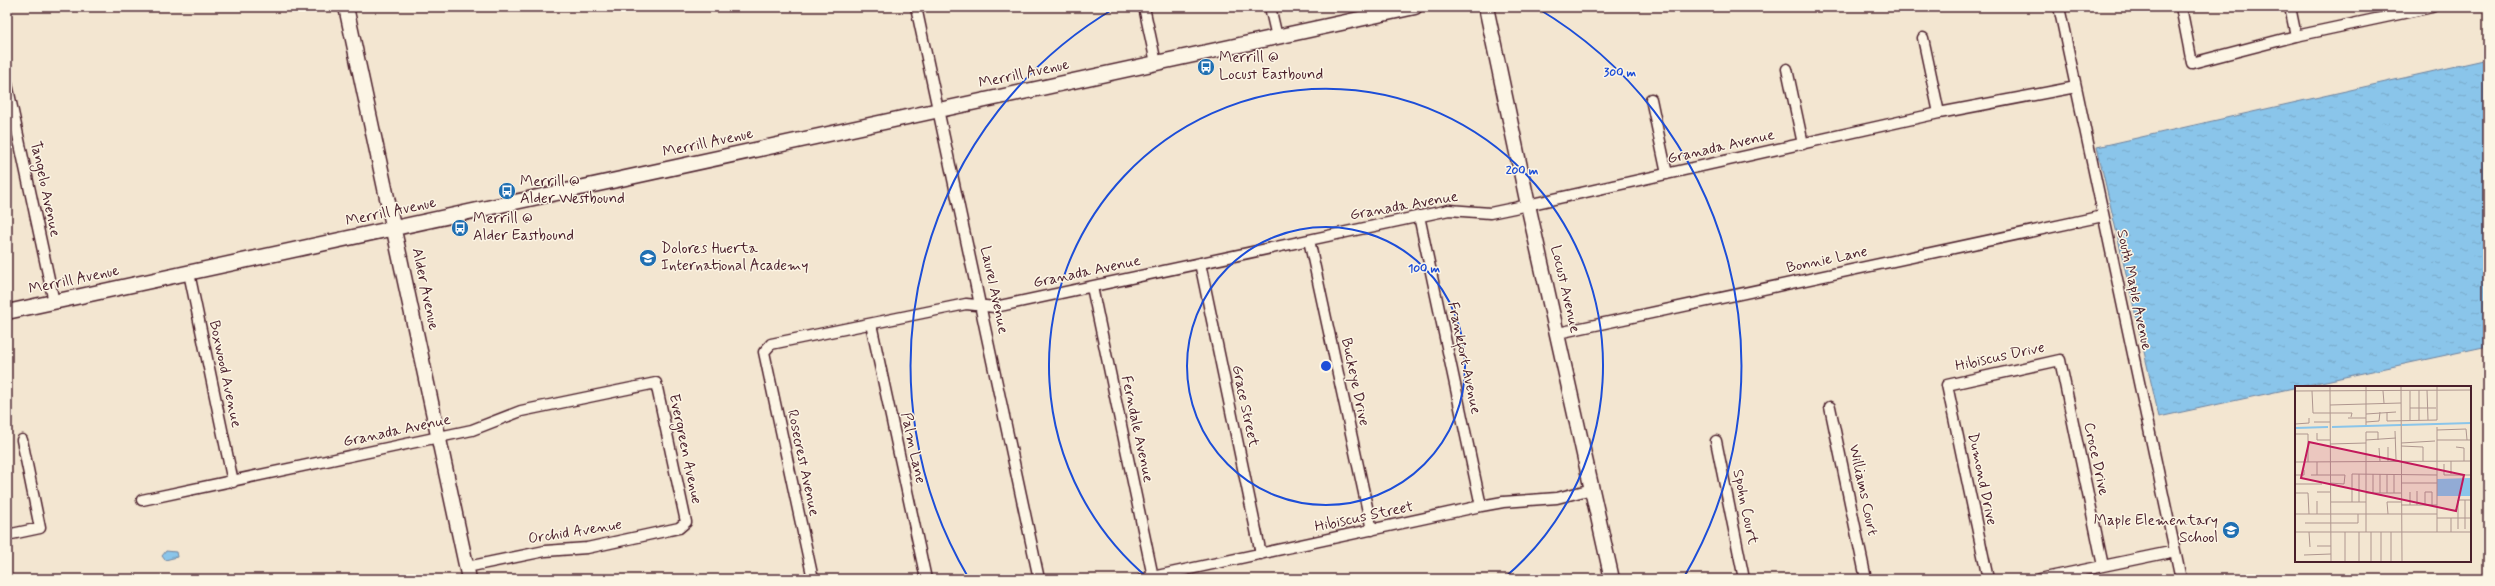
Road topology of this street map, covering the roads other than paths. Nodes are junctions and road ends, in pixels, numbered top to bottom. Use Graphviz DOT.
graph roads {
  1 [pos="346,7"];
  2 [pos="916,7"];
  3 [pos="1144,7"];
  4 [pos="1270,7"];
  5 [pos="1415,7"];
  6 [pos="1486,7"];
  7 [pos="2059,7"];
  8 [pos="2180,7"];
  9 [pos="2290,7"];
  10 [pos="2432,7"];
  11 [pos="2404,10"];
  12 [pos="2296,36"];
  13 [pos="1277,37"];
  14 [pos="1923,38"];
  15 [pos="1156,63"];
  16 [pos="1788,69"];
  17 [pos="7,84"];
  18 [pos="2076,87"];
  19 [pos="1651,99"];
  20 [pos="938,110"];
  21 [pos="1939,113"];
  22 [pos="1803,144"];
  23 [pos="1667,174"];
  24 [pos="1528,205"];
  25 [pos="1419,216"];
  26 [pos="2103,216"];
  27 [pos="395,229"];
  28 [pos="1309,240"];
  29 [pos="1200,263"];
  30 [pos="189,273"];
  31 [pos="1092,287"];
  32 [pos="54,302"];
  33 [pos="982,307"];
  34 [pos="7,312"];
  35 [pos="871,324"];
  36 [pos="1558,333"];
  37 [pos="764,352"];
  38 [pos="2060,360"];
  39 [pos="656,383"];
  40 [pos="1947,385"];
  41 [pos="1830,407"];
  42 [pos="439,437"];
  43 [pos="22,440"];
  44 [pos="1716,441"];
  45 [pos="233,482"];
  46 [pos="1592,489"];
  47 [pos="142,500"];
  48 [pos="1481,506"];
  49 [pos="686,522"];
  50 [pos="1372,530"];
  51 [pos="7,535"];
  52 [pos="2175,551"];
  53 [pos="1261,554"];
  54 [pos="2103,566"];
  55 [pos="468,573"];
  56 [pos="1153,577"];
  57 [pos="813,579"];
  58 [pos="926,579"];
  59 [pos="1039,579"];
  60 [pos="1142,579"];
  61 [pos="1612,579"];
  62 [pos="1744,579"];
  63 [pos="1866,579"];
  64 [pos="1988,579"];
  65 [pos="2040,579"];
  66 [pos="2181,579"];
  1 -- 27 [label="main road, Alder Avenue"];
  2 -- 20 [label="street, Laurel Avenue"];
  3 -- 15 [label="street"];
  4 -- 13 [label="street"];
  5 -- 13 [label="main road, Merrill Avenue"];
  6 -- 24 [label="main road, Locust Avenue"];
  7 -- 18 [label="street, South Maple Avenue"];
  8 -- 12 [label="street"];
  9 -- 12 [label="street"];
  10 -- 11 [label="street"];
  11 -- 12 [label="street"];
  13 -- 15 [label="main road, Merrill Avenue"];
  14 -- 21 [label="street"];
  15 -- 20 [label="main road, Merrill Avenue"];
  16 -- 22 [label="street"];
  17 -- 32 [label="street, Tangelo Avenue"];
  18 -- 21 [label="street, Granada Avenue"];
  18 -- 26 [label="street, South Maple Avenue"];
  19 -- 23 [label="street"];
  20 -- 27 [label="main road, Merrill Avenue"];
  20 -- 33 [label="street, Laurel Avenue"];
  21 -- 22 [label="street, Granada Avenue"];
  22 -- 23 [label="street, Granada Avenue"];
  23 -- 24 [label="street, Granada Avenue"];
  24 -- 25 [label="street, Granada Avenue"];
  24 -- 36 [label="main road, Locust Avenue"];
  25 -- 28 [label="street, Granada Avenue"];
  25 -- 48 [label="street, Frankfort Avenue"];
  26 -- 36 [label="street, Bonnie Lane"];
  26 -- 52 [label="street, South Maple Avenue"];
  27 -- 30 [label="main road, Merrill Avenue"];
  27 -- 42 [label="main road, Alder Avenue"];
  28 -- 29 [label="street, Granada Avenue"];
  28 -- 50 [label="street, Buckeye Drive"];
  29 -- 31 [label="street, Granada Avenue"];
  29 -- 53 [label="street, Grace Street"];
  30 -- 32 [label="main road, Merrill Avenue"];
  30 -- 45 [label="street, Boxwood Avenue"];
  31 -- 33 [label="street, Granada Avenue"];
  31 -- 56 [label="street, Ferndale Avenue"];
  32 -- 34 [label="main road, Merrill Avenue"];
  33 -- 35 [label="street, Granada Avenue"];
  33 -- 59 [label="street, Laurel Avenue"];
  35 -- 37 [label="street, Granada Avenue"];
  35 -- 58 [label="street, Palm Lane"];
  36 -- 46 [label="main road, Locust Avenue"];
  37 -- 57 [label="street, Rosecrest Avenue"];
  38 -- 40 [label="street, Hibiscus Drive"];
  38 -- 54 [label="street, Croce Drive"];
  39 -- 42 [label="street, Granada Avenue"];
  39 -- 49 [label="street, Evergreen Avenue"];
  40 -- 64 [label="street, Dumond Drive"];
  41 -- 63 [label="street, Williams Court"];
  42 -- 45 [label="street, Granada Avenue"];
  42 -- 55 [label="main road, Alder Avenue"];
  43 -- 51 [label="street"];
  44 -- 62 [label="street, Spohn Court"];
  45 -- 47 [label="street, Granada Avenue"];
  46 -- 48 [label="street, Hibiscus Street"];
  46 -- 61 [label="main road, Locust Avenue"];
  48 -- 50 [label="street, Hibiscus Street"];
  49 -- 55 [label="street, Orchid Avenue"];
  50 -- 53 [label="street, Hibiscus Street"];
  52 -- 54 [label="street"];
  52 -- 66 [label="street, South Maple Avenue"];
  53 -- 56 [label="street, Hibiscus Street"];
  54 -- 65 [label="street"];
  56 -- 60 [label="street, Hibiscus Street"];
}
